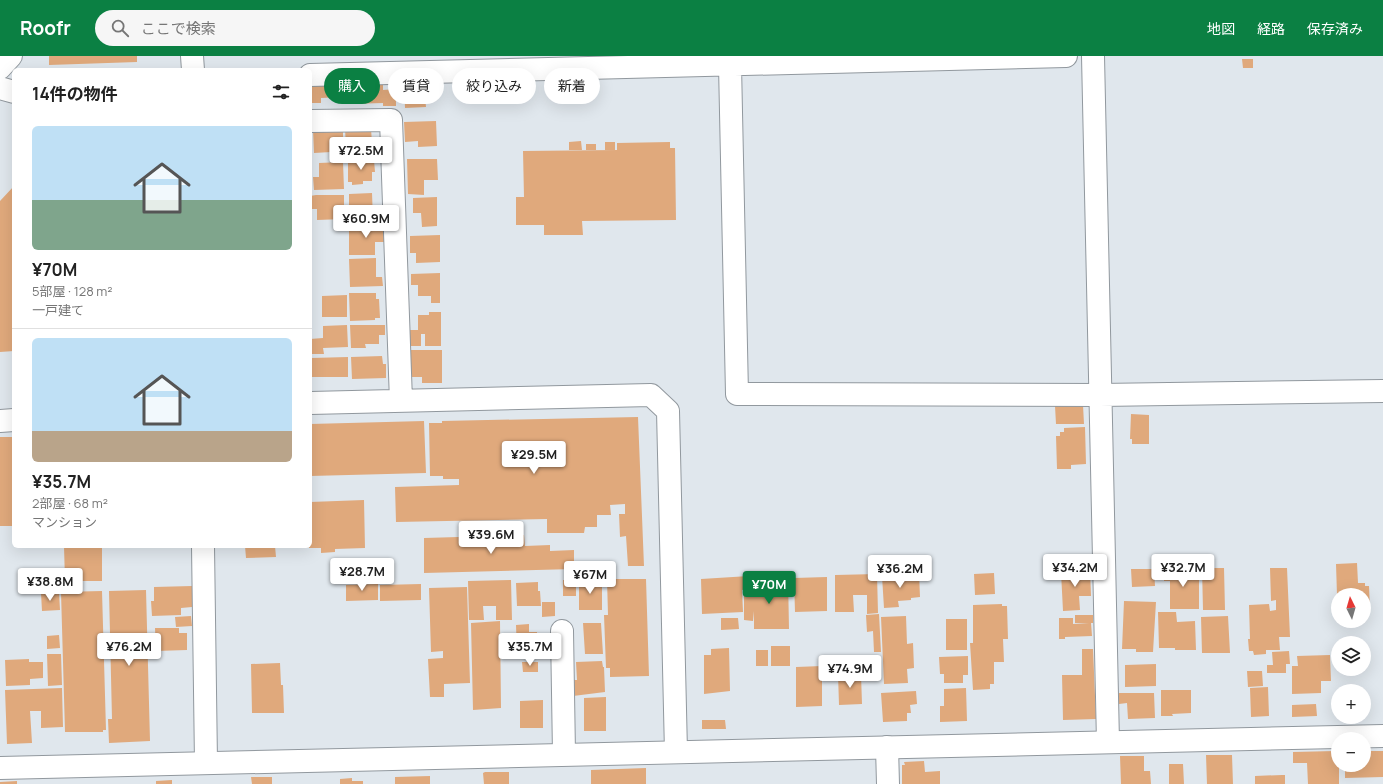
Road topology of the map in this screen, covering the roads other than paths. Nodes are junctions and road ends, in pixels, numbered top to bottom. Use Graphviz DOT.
graph roads {
  1 [pos="11,56"];
  2 [pos="192,56"];
  3 [pos="1066,56"];
  4 [pos="1093,56"];
  5 [pos="730,65"];
  6 [pos="0,68"];
  7 [pos="193,68"];
  8 [pos="312,75"];
  9 [pos="0,88"];
  10 [pos="12,91"];
  11 [pos="312,121"];
  12 [pos="1383,391"];
  13 [pos="1100,394"];
  14 [pos="401,401"];
  15 [pos="312,403"];
  16 [pos="12,420"];
  17 [pos="0,421"];
  18 [pos="203,548"];
  19 [pos="562,631"];
  20 [pos="1383,736"];
  21 [pos="1108,742"];
  22 [pos="887,746"];
  23 [pos="676,752"];
  24 [pos="564,754"];
  25 [pos="206,763"];
  26 [pos="0,768"];
  27 [pos="888,784"];
  1 -- 6 [label="main road"];
  2 -- 7 [label="main road"];
  3 -- 5 [label="main road"];
  4 -- 13 [label="main road"];
  5 -- 8 [label="main road"];
  5 -- 13 [label="main road"];
  9 -- 10 [label="main road"];
  11 -- 14 [label="main road"];
  12 -- 13 [label="main road"];
  13 -- 21 [label="main road"];
  14 -- 15 [label="main road"];
  14 -- 23 [label="main road"];
  16 -- 17 [label="main road"];
  18 -- 25 [label="main road"];
  19 -- 24 [label="main road"];
  20 -- 21 [label="main road"];
  21 -- 22 [label="main road"];
  22 -- 23 [label="main road"];
  22 -- 27 [label="main road"];
  23 -- 24 [label="main road"];
  24 -- 25 [label="main road"];
  25 -- 26 [label="main road"];
}
